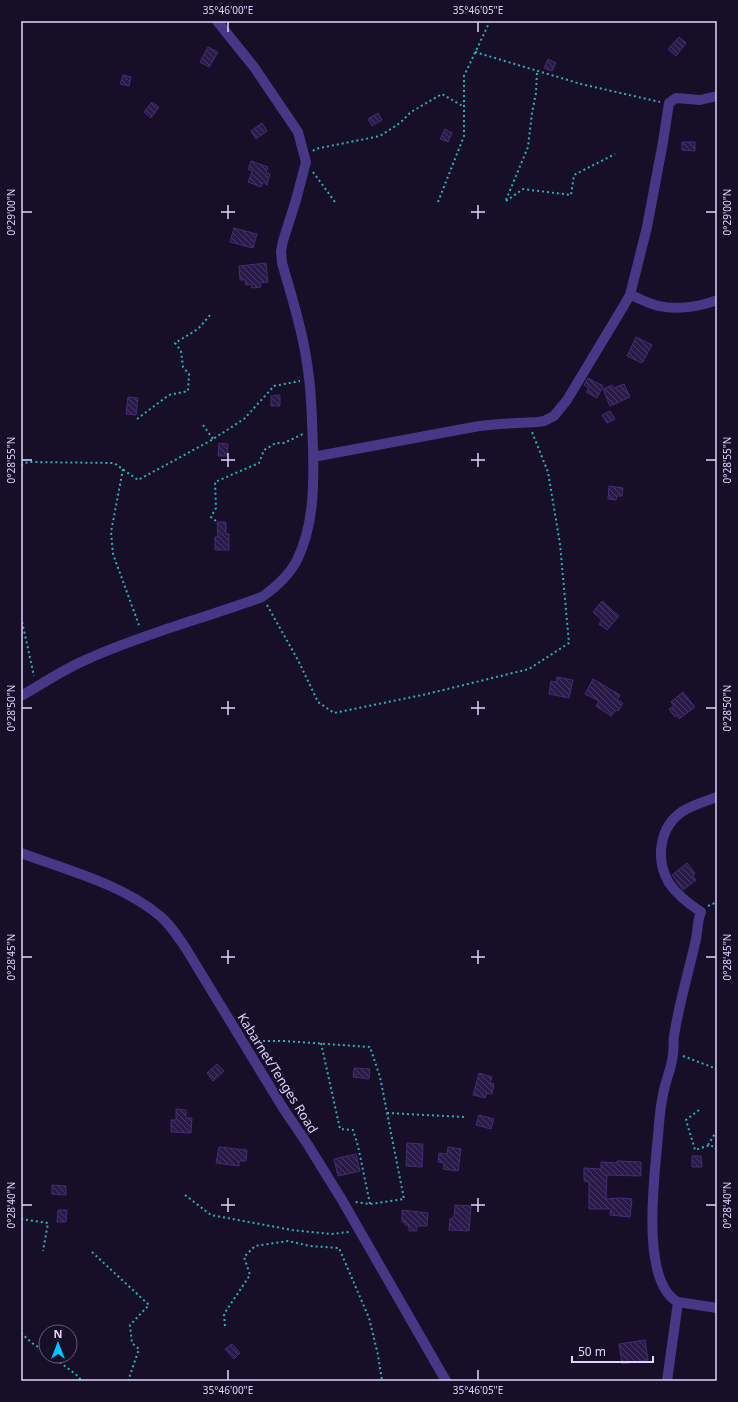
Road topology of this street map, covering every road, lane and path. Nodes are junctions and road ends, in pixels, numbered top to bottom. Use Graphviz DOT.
graph roads {
  1 [pos="217,21"];
  2 [pos="490,21"];
  3 [pos="475,52"];
  4 [pos="537,71"];
  5 [pos="717,96"];
  6 [pos="669,104"];
  7 [pos="464,107"];
  8 [pos="615,154"];
  9 [pos="306,162"];
  10 [pos="335,202"];
  11 [pos="438,202"];
  12 [pos="630,295"];
  13 [pos="717,300"];
  14 [pos="211,314"];
  15 [pos="309,379"];
  16 [pos="137,419"];
  17 [pos="528,423"];
  18 [pos="203,425"];
  19 [pos="312,429"];
  20 [pos="213,439"];
  21 [pos="313,457"];
  22 [pos="21,465"];
  23 [pos="123,469"];
  24 [pos="216,521"];
  25 [pos="262,597"];
  26 [pos="21,617"];
  27 [pos="143,637"];
  28 [pos="36,687"];
  29 [pos="21,696"];
  30 [pos="717,797"];
  31 [pos="21,853"];
  32 [pos="240,1039"];
  33 [pos="321,1043"];
  34 [pos="673,1054"];
  35 [pos="717,1069"];
  36 [pos="699,1110"];
  37 [pos="387,1113"];
  38 [pos="465,1117"];
  39 [pos="717,1130"];
  40 [pos="707,1146"];
  41 [pos="717,1149"];
  42 [pos="185,1195"];
  43 [pos="342,1200"];
  44 [pos="370,1204"];
  45 [pos="21,1219"];
  46 [pos="360,1231"];
  47 [pos="43,1251"];
  48 [pos="92,1252"];
  49 [pos="678,1302"];
  50 [pos="717,1308"];
  51 [pos="225,1326"];
  52 [pos="21,1333"];
  53 [pos="38,1347"];
  54 [pos="62,1364"];
  55 [pos="81,1381"];
  56 [pos="128,1381"];
  57 [pos="382,1381"];
  58 [pos="446,1381"];
  59 [pos="667,1381"];
  1 -- 9 [label="street"];
  2 -- 3 [label="path"];
  3 -- 4 [label="path"];
  3 -- 7 [label="path"];
  4 -- 6 [label="path"];
  4 -- 8 [label="path"];
  5 -- 6 [label="street"];
  6 -- 12 [label="street"];
  7 -- 9 [label="path"];
  7 -- 11 [label="path"];
  9 -- 10 [label="path"];
  9 -- 15 [label="street"];
  12 -- 13 [label="street"];
  12 -- 17 [label="street"];
  14 -- 16 [label="path"];
  15 -- 19 [label="street"];
  15 -- 20 [label="path"];
  17 -- 21 [label="street"];
  17 -- 25 [label="path"];
  18 -- 20 [label="path"];
  19 -- 21 [label="street"];
  19 -- 24 [label="path"];
  20 -- 23 [label="path"];
  21 -- 25 [label="street"];
  22 -- 23 [label="path"];
  23 -- 27 [label="path"];
  25 -- 27 [label="street"];
  26 -- 28 [label="path"];
  27 -- 28 [label="street"];
  28 -- 29 [label="street"];
  30 -- 34 [label="street"];
  31 -- 32 [label="street, Kabarnet/Tenges Road"];
  32 -- 33 [label="path"];
  32 -- 43 [label="street, Kabarnet/Tenges Road"];
  33 -- 37 [label="path"];
  33 -- 44 [label="path"];
  34 -- 35 [label="path"];
  34 -- 49 [label="street"];
  36 -- 40 [label="path"];
  37 -- 38 [label="path"];
  37 -- 44 [label="path"];
  39 -- 40 [label="path"];
  40 -- 41 [label="path"];
  42 -- 46 [label="path"];
  43 -- 44 [label="path"];
  43 -- 46 [label="street, Kabarnet/Tenges Road"];
  45 -- 47 [label="path"];
  46 -- 58 [label="street, Kabarnet/Tenges Road"];
  48 -- 56 [label="path"];
  49 -- 50 [label="street"];
  49 -- 59 [label="street"];
  51 -- 57 [label="path"];
  52 -- 53 [label="path"];
  54 -- 55 [label="path"];
}
